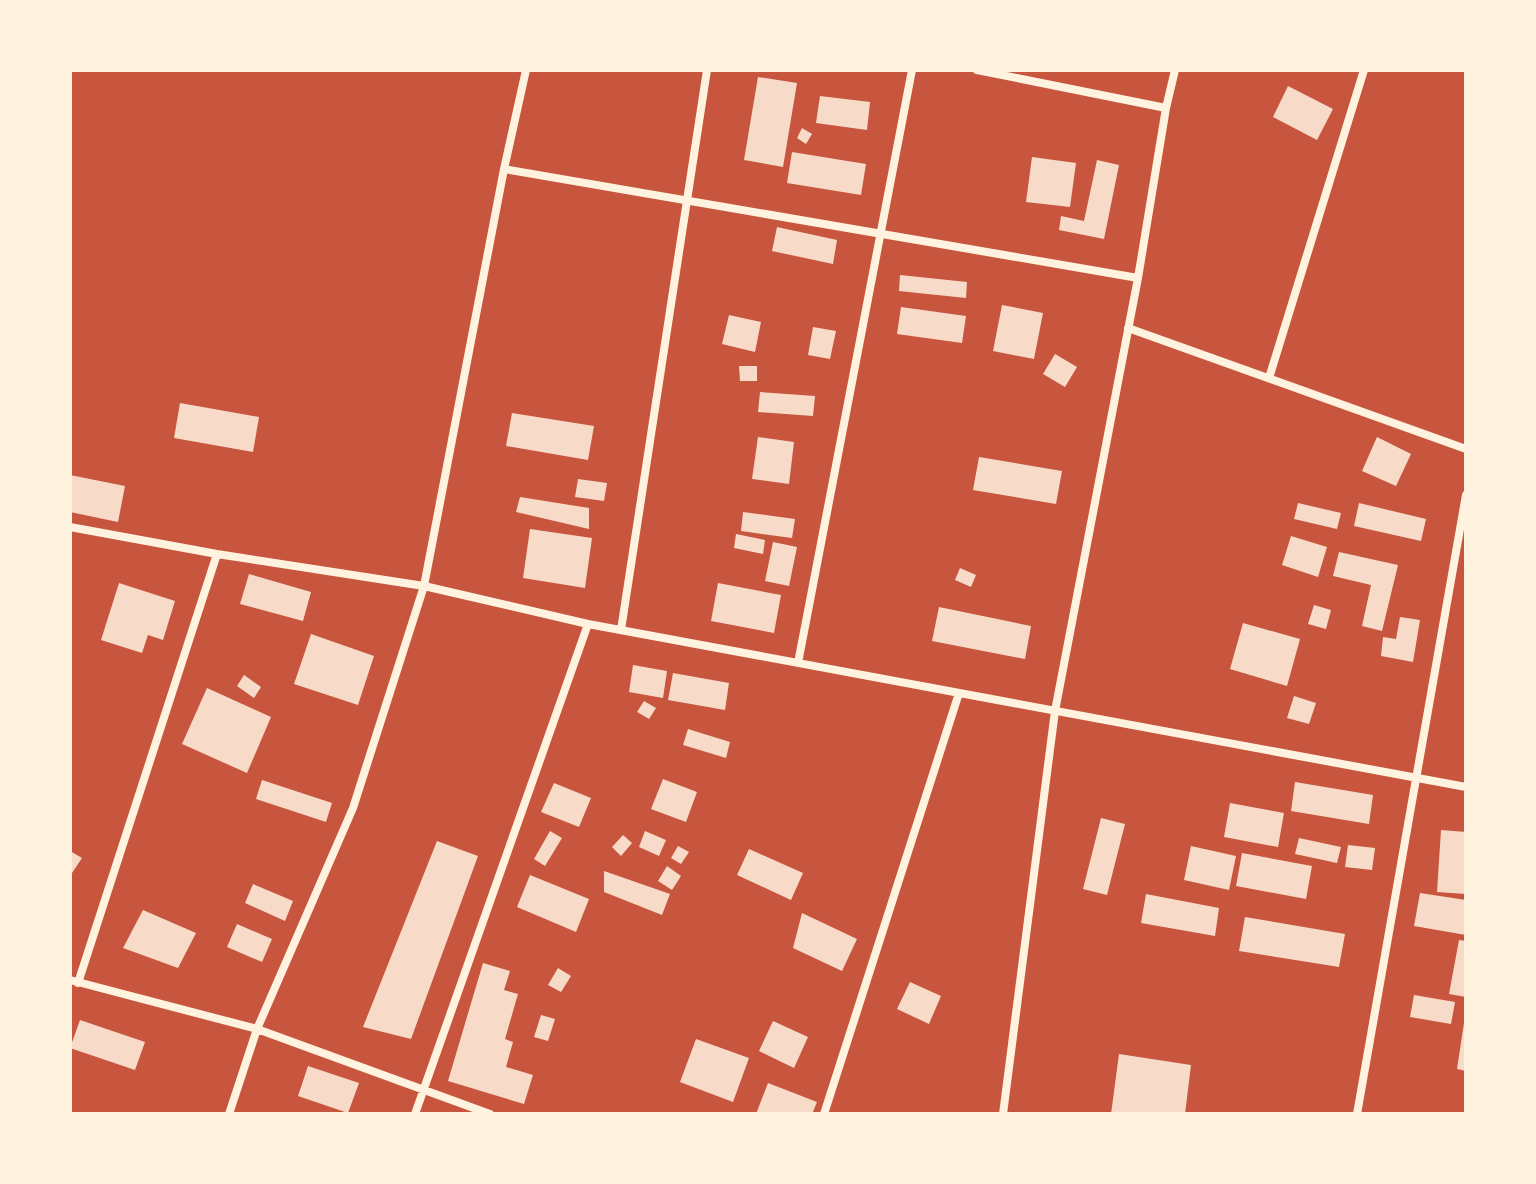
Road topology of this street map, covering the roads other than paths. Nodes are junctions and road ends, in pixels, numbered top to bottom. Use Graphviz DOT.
graph roads {
  1 [pos="526,70"];
  2 [pos="707,70"];
  3 [pos="912,70"];
  4 [pos="977,70"];
  5 [pos="1175,70"];
  6 [pos="1364,70"];
  7 [pos="1166,108"];
  8 [pos="504,169"];
  9 [pos="685,200"];
  10 [pos="880,234"];
  11 [pos="1138,278"];
  12 [pos="1128,328"];
  13 [pos="1269,378"];
  14 [pos="1466,449"];
  15 [pos="1466,495"];
  16 [pos="70,527"];
  17 [pos="217,554"];
  18 [pos="424,586"];
  19 [pos="588,624"];
  20 [pos="621,630"];
  21 [pos="798,663"];
  22 [pos="959,693"];
  23 [pos="1055,711"];
  24 [pos="1416,778"];
  25 [pos="1466,787"];
  26 [pos="74,982"];
  27 [pos="257,1029"];
  28 [pos="423,1090"];
  29 [pos="229,1114"];
  30 [pos="415,1114"];
  31 [pos="490,1114"];
  32 [pos="824,1114"];
  33 [pos="1003,1114"];
  34 [pos="1357,1114"];
  1 -- 8 [label="street"];
  2 -- 9 [label="street"];
  3 -- 10 [label="street"];
  4 -- 7 [label="street"];
  5 -- 7 [label="street"];
  6 -- 13 [label="street"];
  7 -- 11 [label="street"];
  8 -- 9 [label="street"];
  8 -- 18 [label="street"];
  9 -- 10 [label="street"];
  9 -- 20 [label="street"];
  10 -- 11 [label="street"];
  10 -- 21 [label="street"];
  11 -- 12 [label="street"];
  12 -- 13 [label="street"];
  12 -- 23 [label="street"];
  13 -- 14 [label="street"];
  15 -- 24 [label="street"];
  16 -- 17 [label="street"];
  17 -- 18 [label="street"];
  17 -- 26 [label="street"];
  18 -- 19 [label="street"];
  18 -- 27 [label="street"];
  19 -- 20 [label="street"];
  19 -- 28 [label="street"];
  20 -- 21 [label="street"];
  21 -- 22 [label="street"];
  22 -- 23 [label="street"];
  22 -- 32 [label="street"];
  23 -- 24 [label="street"];
  23 -- 33 [label="street"];
  24 -- 25 [label="street"];
  24 -- 34 [label="street"];
  26 -- 27 [label="street"];
  27 -- 28 [label="street"];
  27 -- 29 [label="street"];
  28 -- 30 [label="street"];
  28 -- 31 [label="street"];
}
